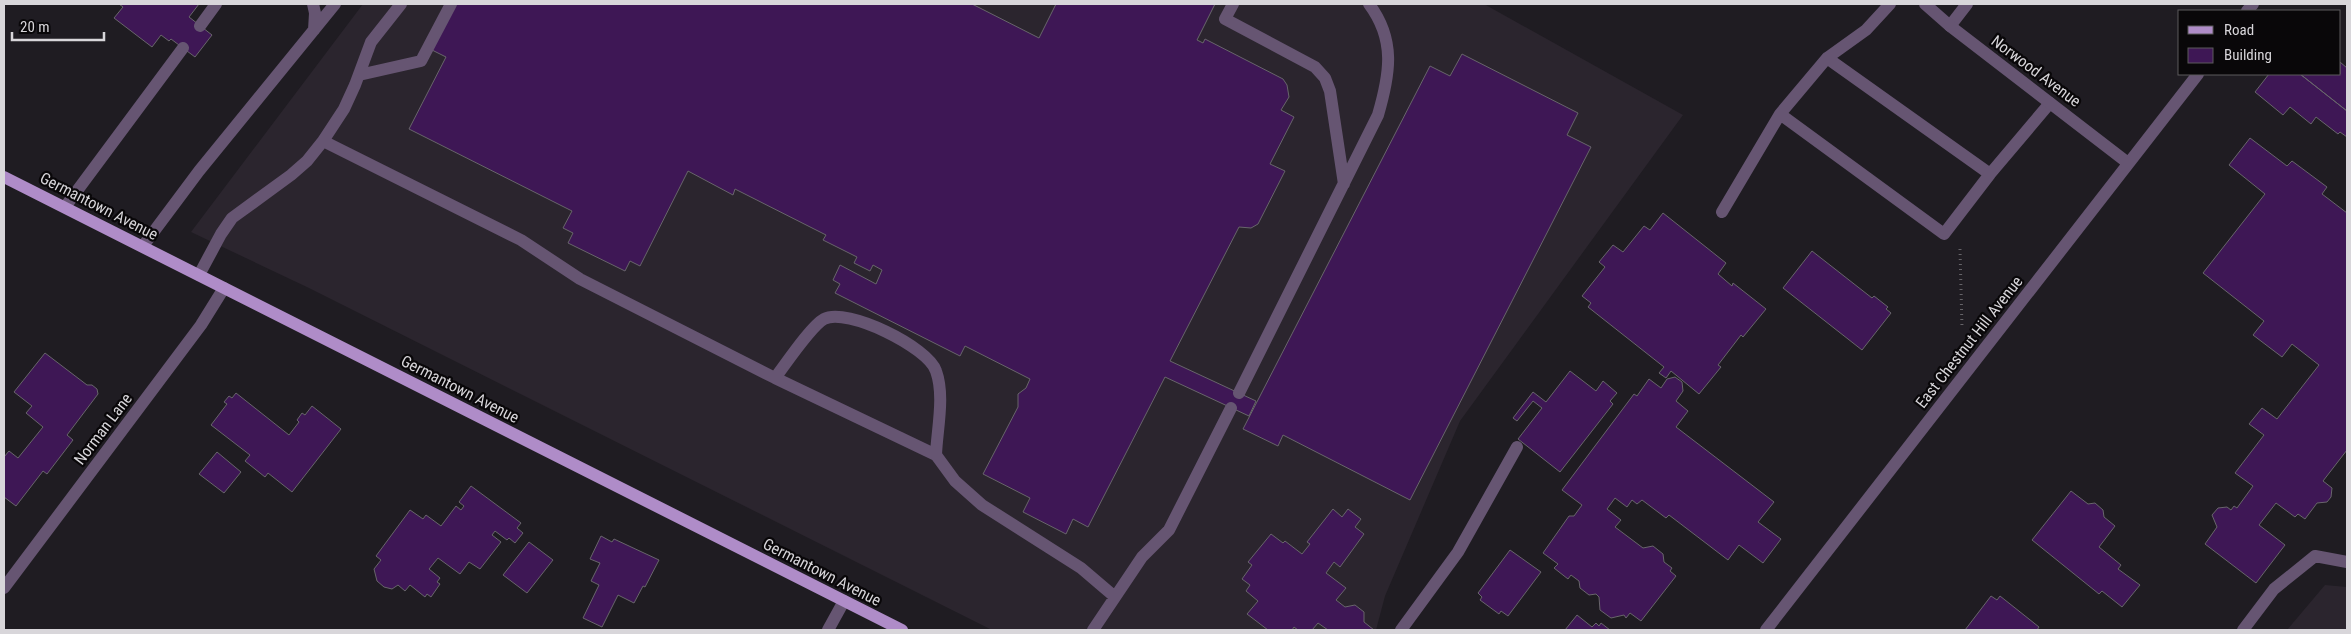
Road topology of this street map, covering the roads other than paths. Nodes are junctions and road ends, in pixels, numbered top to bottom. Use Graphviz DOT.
graph roads {
  1 [pos="216,4"];
  2 [pos="313,4"];
  3 [pos="335,4"];
  4 [pos="401,4"];
  5 [pos="451,4"];
  6 [pos="1233,4"];
  7 [pos="1369,4"];
  8 [pos="1890,4"];
  9 [pos="1925,4"];
  10 [pos="1967,4"];
  11 [pos="200,26"];
  12 [pos="1950,26"];
  13 [pos="314,30"];
  14 [pos="183,48"];
  15 [pos="1827,58"];
  16 [pos="359,75"];
  17 [pos="2197,75"];
  18 [pos="2050,103"];
  19 [pos="1780,114"];
  20 [pos="323,141"];
  21 [pos="2128,163"];
  22 [pos="1990,174"];
  23 [pos="4,177"];
  24 [pos="1344,184"];
  25 [pos="65,207"];
  26 [pos="1722,212"];
  27 [pos="143,246"];
  28 [pos="198,275"];
  29 [pos="224,288"];
  30 [pos="775,378"];
  31 [pos="1239,393"];
  32 [pos="1232,408"];
  33 [pos="1517,447"];
  34 [pos="936,455"];
  35 [pos="2347,562"];
  36 [pos="4,588"];
  37 [pos="1115,596"];
  38 [pos="844,601"];
  39 [pos="828,630"];
  40 [pos="902,630"];
  41 [pos="1093,630"];
  42 [pos="1401,630"];
  43 [pos="1766,630"];
  44 [pos="2243,630"];
  1 -- 11 [label="street"];
  2 -- 13 [label="street"];
  3 -- 13 [label="street"];
  4 -- 16 [label="street"];
  5 -- 16 [label="street"];
  6 -- 24 [label="street"];
  7 -- 24 [label="street"];
  8 -- 15 [label="street"];
  9 -- 12 [label="street, Norwood Avenue"];
  10 -- 12 [label="street"];
  12 -- 18 [label="street, Norwood Avenue"];
  13 -- 27 [label="street"];
  14 -- 25 [label="street"];
  15 -- 19 [label="street"];
  15 -- 22 [label="street"];
  16 -- 20 [label="street"];
  17 -- 21 [label="street, East Chestnut Hill Avenue"];
  18 -- 21 [label="street, Norwood Avenue"];
  18 -- 22 [label="street"];
  19 -- 22 [label="street"];
  19 -- 26 [label="street"];
  20 -- 28 [label="street"];
  20 -- 30 [label="street"];
  21 -- 43 [label="street, East Chestnut Hill Avenue"];
  23 -- 25 [label="main road, Germantown Avenue"];
  24 -- 31 [label="street"];
  25 -- 27 [label="main road, Germantown Avenue"];
  27 -- 28 [label="main road, Germantown Avenue"];
  28 -- 29 [label="main road, Germantown Avenue"];
  29 -- 36 [label="street, Norman Lane"];
  29 -- 38 [label="main road, Germantown Avenue"];
  30 -- 34 [label="street"];
  30 -- 34 [label="street"];
  32 -- 37 [label="street"];
  33 -- 42 [label="street"];
  34 -- 37 [label="street"];
  35 -- 44 [label="street"];
  37 -- 41 [label="street"];
  38 -- 39 [label="street"];
  38 -- 40 [label="main road, Germantown Avenue"];
}
